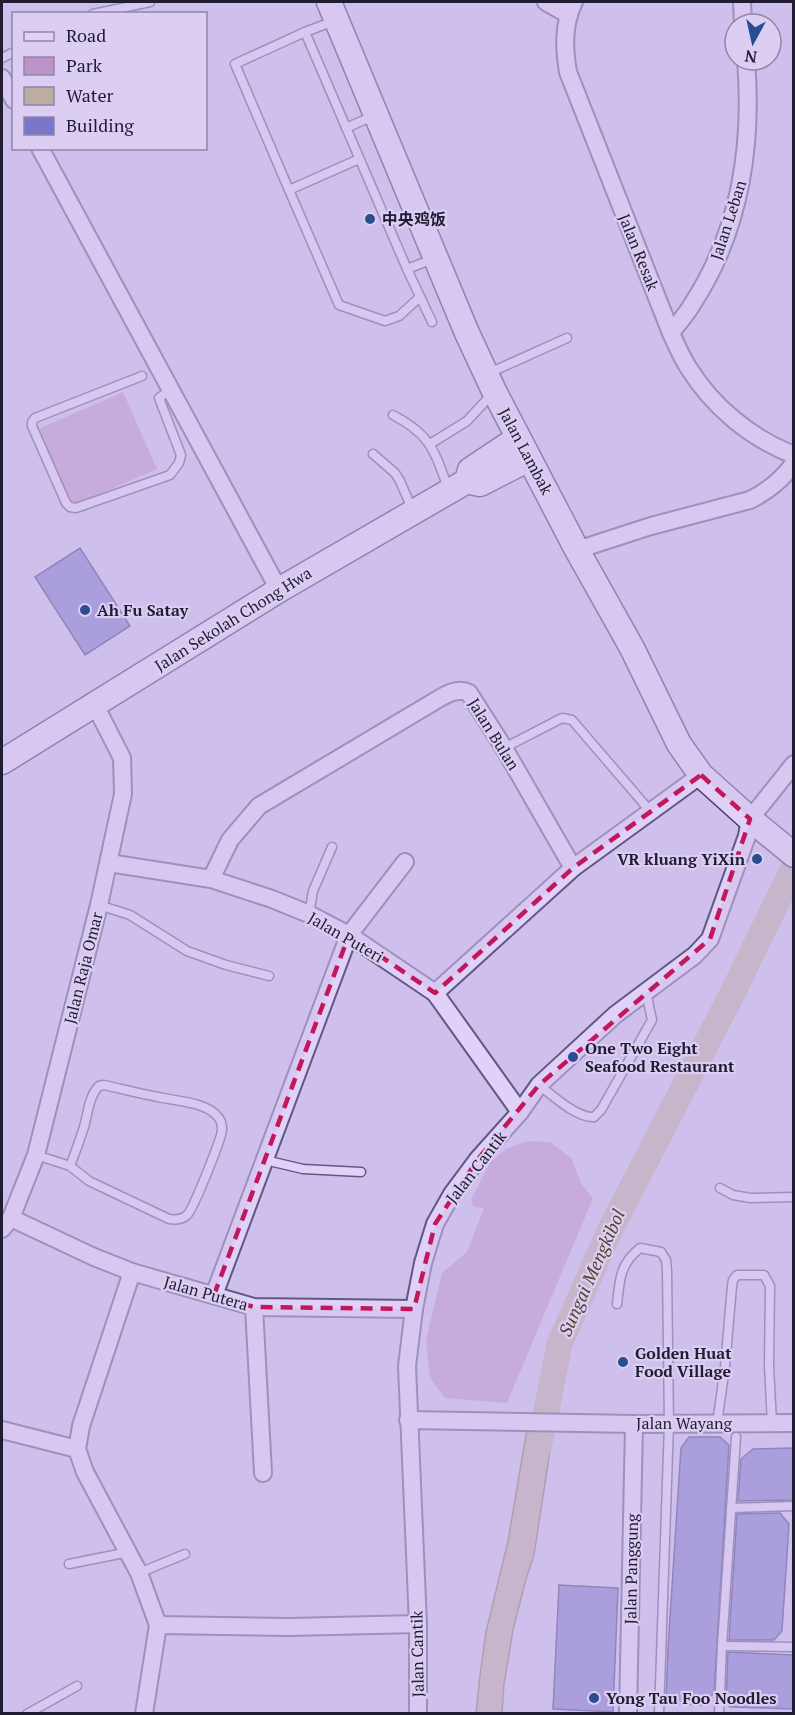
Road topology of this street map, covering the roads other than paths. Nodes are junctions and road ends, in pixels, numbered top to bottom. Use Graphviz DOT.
graph roads {
  1 [pos="150,2"];
  2 [pos="546,2"];
  3 [pos="572,8"];
  4 [pos="333,11"];
  5 [pos="102,12"];
  6 [pos="305,32"];
  7 [pos="747,72"];
  8 [pos="2,78"];
  9 [pos="12,96"];
  10 [pos="376,115"];
  11 [pos="346,128"];
  12 [pos="40,150"];
  13 [pos="359,159"];
  14 [pos="289,190"];
  15 [pos="436,258"];
  16 [pos="407,270"];
  17 [pos="420,297"];
  18 [pos="432,322"];
  19 [pos="671,333"];
  20 [pos="567,338"];
  21 [pos="142,376"];
  22 [pos="491,382"];
  23 [pos="170,390"];
  24 [pos="393,415"];
  25 [pos="430,444"];
  26 [pos="524,448"];
  27 [pos="373,454"];
  28 [pos="794,454"];
  29 [pos="794,463"];
  30 [pos="458,486"];
  31 [pos="413,512"];
  32 [pos="577,550"];
  33 [pos="279,590"];
  34 [pos="95,705"];
  35 [pos="504,748"];
  36 [pos="2,762"];
  37 [pos="794,764"];
  38 [pos="701,775"];
  39 [pos="651,812"];
  40 [pos="758,826"];
  41 [pos="332,847"];
  42 [pos="794,855"];
  43 [pos="405,862"];
  44 [pos="109,863"];
  45 [pos="573,868"];
  46 [pos="211,879"];
  47 [pos="99,905"];
  48 [pos="309,914"];
  49 [pos="349,935"];
  50 [pos="268,976"];
  51 [pos="646,991"];
  52 [pos="435,993"];
  53 [pos="539,1085"];
  54 [pos="520,1112"];
  55 [pos="36,1155"];
  56 [pos="265,1160"];
  57 [pos="70,1166"];
  58 [pos="361,1172"];
  59 [pos="720,1188"];
  60 [pos="794,1197"];
  61 [pos="6,1223"];
  62 [pos="132,1272"];
  63 [pos="214,1295"];
  64 [pos="617,1304"];
  65 [pos="254,1307"];
  66 [pos="414,1309"];
  67 [pos="408,1420"];
  68 [pos="772,1423"];
  69 [pos="794,1423"];
  70 [pos="634,1424"];
  71 [pos="669,1424"];
  72 [pos="717,1424"];
  73 [pos="2,1430"];
  74 [pos="736,1437"];
  75 [pos="77,1449"];
  76 [pos="263,1473"];
  77 [pos="794,1506"];
  78 [pos="731,1508"];
  79 [pos="129,1552"];
  80 [pos="185,1554"];
  81 [pos="69,1564"];
  82 [pos="139,1573"];
  83 [pos="418,1624"];
  84 [pos="158,1625"];
  85 [pos="722,1646"];
  86 [pos="794,1647"];
  87 [pos="77,1686"];
  88 [pos="27,1713"];
  89 [pos="144,1713"];
  90 [pos="418,1713"];
  91 [pos="628,1713"];
  92 [pos="660,1713"];
  93 [pos="719,1713"];
  1 -- 5 [label="lane"];
  2 -- 3 [label="street"];
  3 -- 19 [label="street, Jalan Resak"];
  4 -- 6 [label="lane"];
  4 -- 10 [label="street, Jalan Lambak"];
  6 -- 11 [label="lane"];
  6 -- 14 [label="lane"];
  7 -- 19 [label="street, Jalan Leban"];
  8 -- 9 [label="street"];
  10 -- 11 [label="lane"];
  10 -- 15 [label="street, Jalan Lambak"];
  11 -- 13 [label="lane"];
  12 -- 23 [label="street"];
  13 -- 14 [label="lane"];
  13 -- 16 [label="lane"];
  14 -- 17 [label="lane"];
  15 -- 16 [label="lane"];
  15 -- 22 [label="street, Jalan Lambak"];
  16 -- 17 [label="lane"];
  17 -- 18 [label="lane"];
  19 -- 28 [label="street, Jalan Resak"];
  20 -- 22 [label="lane"];
  21 -- 23 [label="lane"];
  22 -- 25 [label="lane"];
  22 -- 26 [label="street, Jalan Lambak"];
  23 -- 33 [label="street"];
  24 -- 25 [label="lane"];
  25 -- 30 [label="lane"];
  26 -- 30 [label="street, Jalan Sekolah Chong Hwa"];
  26 -- 32 [label="street, Jalan Lambak"];
  27 -- 31 [label="lane"];
  29 -- 32 [label="street"];
  30 -- 31 [label="street, Jalan Sekolah Chong Hwa"];
  31 -- 33 [label="street, Jalan Sekolah Chong Hwa"];
  32 -- 38 [label="street, Jalan Lambak"];
  33 -- 34 [label="street, Jalan Sekolah Chong Hwa"];
  34 -- 36 [label="street, Jalan Sekolah Chong Hwa"];
  34 -- 44 [label="street, Jalan Raja Omar"];
  35 -- 39 [label="lane"];
  35 -- 45 [label="street, Jalan Bulan"];
  35 -- 46 [label="street, Jalan Bulan"];
  37 -- 40 [label="street"];
  38 -- 39 [label="street"];
  38 -- 40 [label="street, Jalan Lambak"];
  39 -- 45 [label="street"];
  40 -- 42 [label="street, Jalan Lambak"];
  40 -- 51 [label="street, Jalan Cantik"];
  41 -- 48 [label="lane"];
  43 -- 49 [label="street"];
  44 -- 46 [label="street, Jalan Puteri"];
  44 -- 47 [label="street, Jalan Raja Omar"];
  45 -- 52 [label="street"];
  46 -- 48 [label="street, Jalan Puteri"];
  47 -- 50 [label="lane"];
  47 -- 55 [label="street, Jalan Raja Omar"];
  48 -- 49 [label="street, Jalan Puteri"];
  49 -- 52 [label="street, Jalan Puteri"];
  49 -- 56 [label="street"];
  51 -- 53 [label="street, Jalan Cantik"];
  51 -- 53 [label="lane"];
  52 -- 54 [label="street, Jalan Puteri"];
  53 -- 54 [label="street, Jalan Cantik"];
  54 -- 66 [label="street, Jalan Cantik"];
  55 -- 57 [label="lane"];
  55 -- 61 [label="street, Jalan Raja Omar"];
  56 -- 58 [label="lane"];
  56 -- 63 [label="street"];
  57 -- 57 [label="lane"];
  59 -- 60 [label="lane"];
  61 -- 62 [label="street, Jalan Putera"];
  62 -- 63 [label="street, Jalan Putera"];
  62 -- 75 [label="street"];
  63 -- 65 [label="street, Jalan Putera"];
  64 -- 71 [label="lane"];
  65 -- 66 [label="street, Jalan Putera"];
  65 -- 76 [label="street"];
  66 -- 67 [label="street, Jalan Cantik"];
  67 -- 70 [label="street, Jalan Wayang"];
  67 -- 83 [label="street, Jalan Cantik"];
  68 -- 69 [label="street, Jalan Wayang"];
  68 -- 72 [label="street, Jalan Wayang"];
  68 -- 72 [label="lane"];
  70 -- 71 [label="street, Jalan Wayang"];
  70 -- 91 [label="street, Jalan Panggung"];
  71 -- 72 [label="street, Jalan Wayang"];
  71 -- 92 [label="lane"];
  73 -- 75 [label="street"];
  74 -- 78 [label="lane"];
  75 -- 79 [label="street"];
  77 -- 78 [label="lane"];
  78 -- 85 [label="lane"];
  79 -- 81 [label="lane"];
  79 -- 82 [label="street"];
  80 -- 82 [label="lane"];
  82 -- 84 [label="street"];
  83 -- 84 [label="street"];
  83 -- 90 [label="street, Jalan Cantik"];
  84 -- 89 [label="street"];
  85 -- 86 [label="lane"];
  85 -- 93 [label="lane"];
  87 -- 88 [label="lane"];
}
